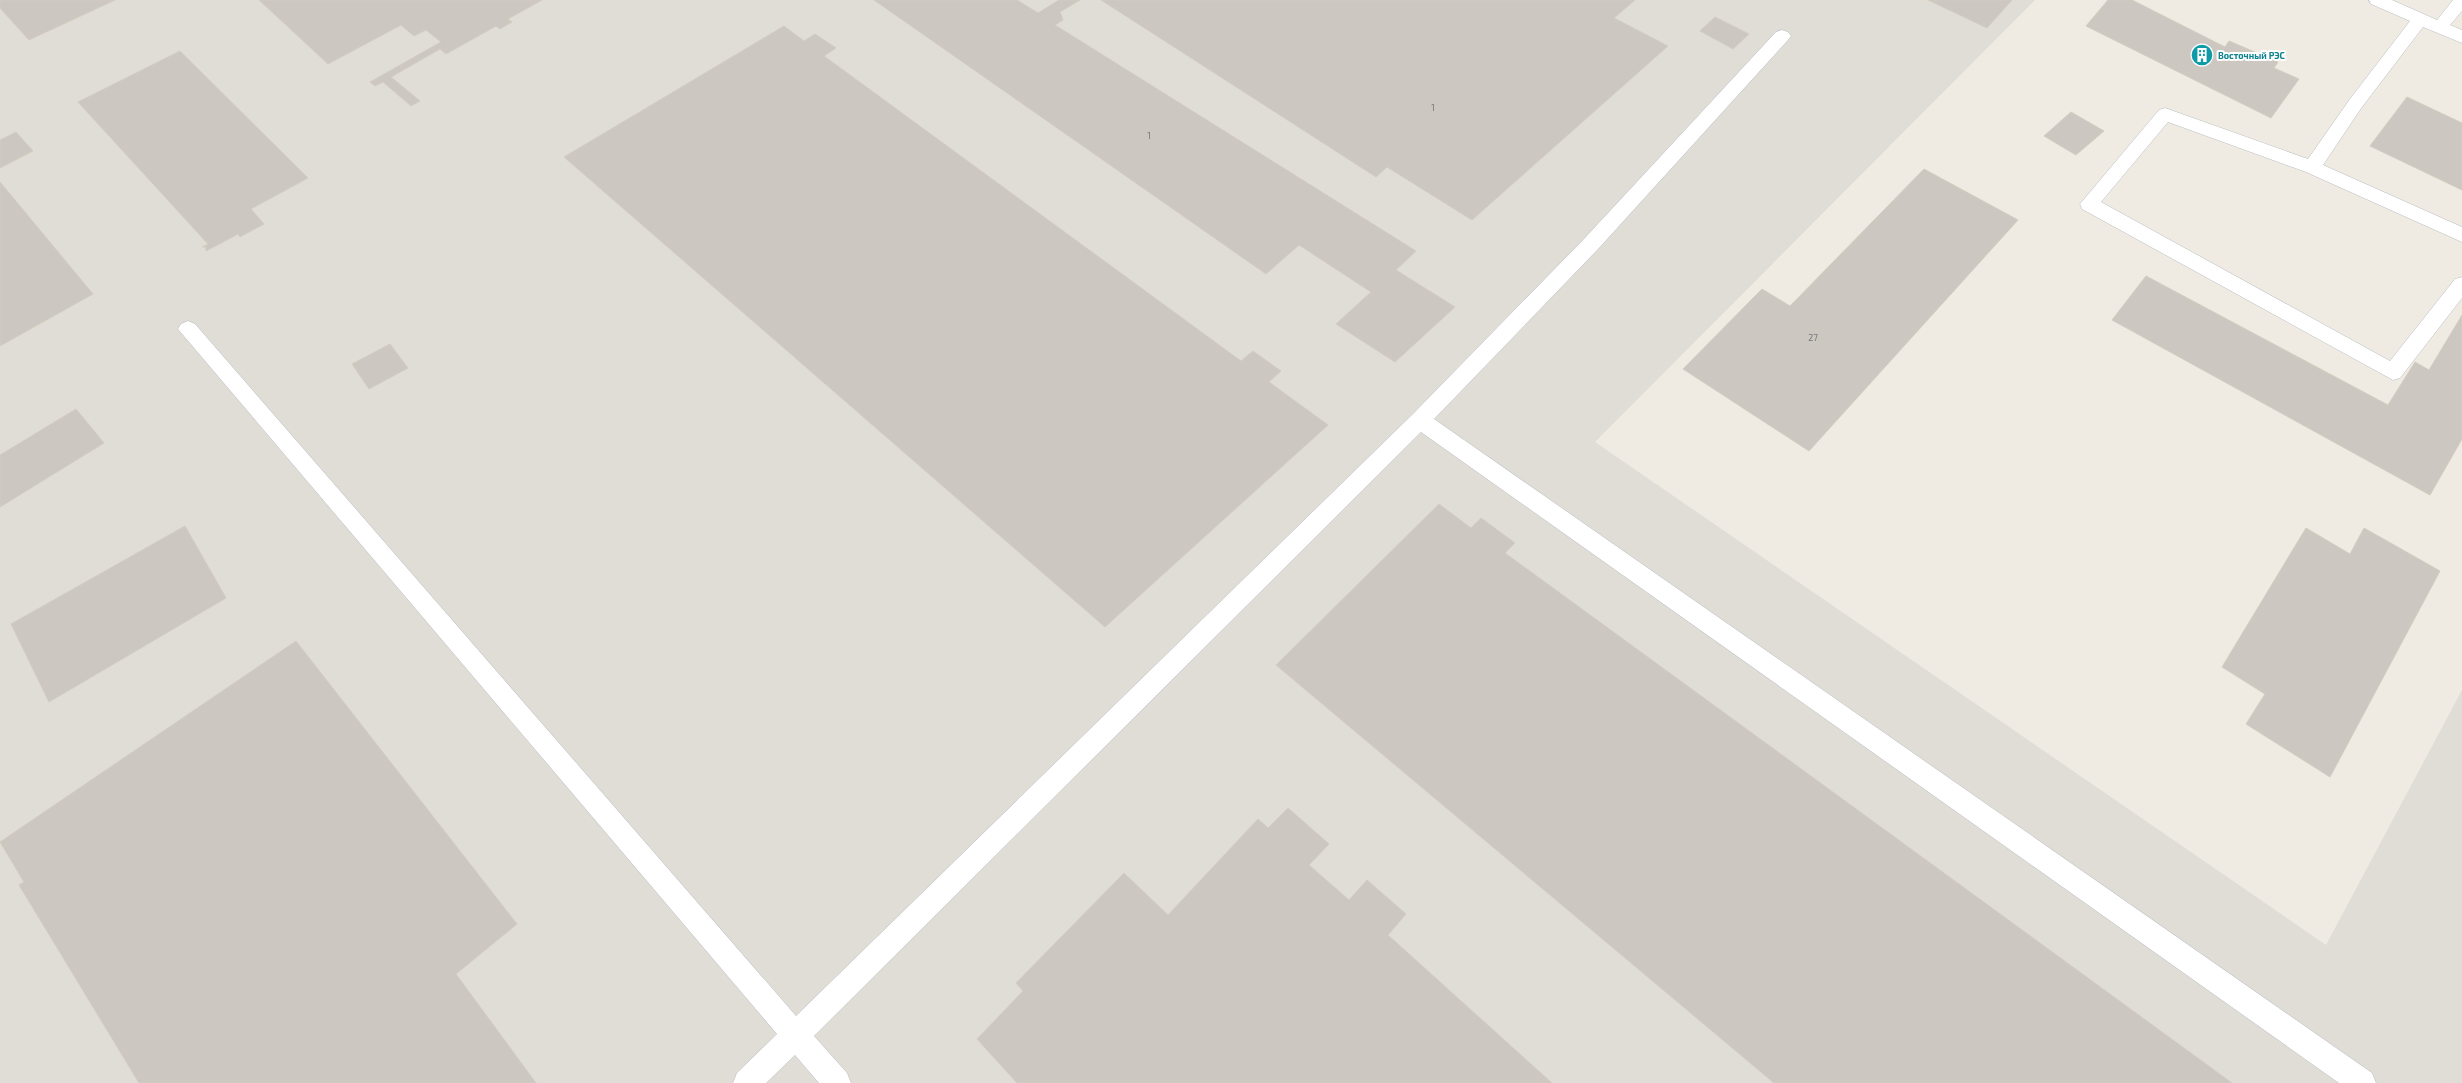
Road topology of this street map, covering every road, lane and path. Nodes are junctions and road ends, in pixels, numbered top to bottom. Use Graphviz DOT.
graph roads {
  1 [pos="2377,0"];
  2 [pos="2462,0"];
  3 [pos="2421,18"];
  4 [pos="2440,27"];
  5 [pos="1782,36"];
  6 [pos="2462,37"];
  7 [pos="2312,167"];
  8 [pos="2462,235"];
  9 [pos="2462,284"];
  10 [pos="188,329"];
  11 [pos="1420,420"];
  12 [pos="796,1034"];
  13 [pos="747,1083"];
  14 [pos="837,1083"];
  15 [pos="2362,1083"];
  1 -- 3 [label="street"];
  2 -- 4 [label="street"];
  3 -- 4 [label="street"];
  3 -- 7 [label="street"];
  4 -- 6 [label="street"];
  5 -- 11 [label="street"];
  7 -- 8 [label="street"];
  7 -- 9 [label="street"];
  10 -- 12 [label="street"];
  11 -- 12 [label="street"];
  11 -- 15 [label="street"];
  12 -- 13 [label="street"];
  12 -- 14 [label="street"];
}
